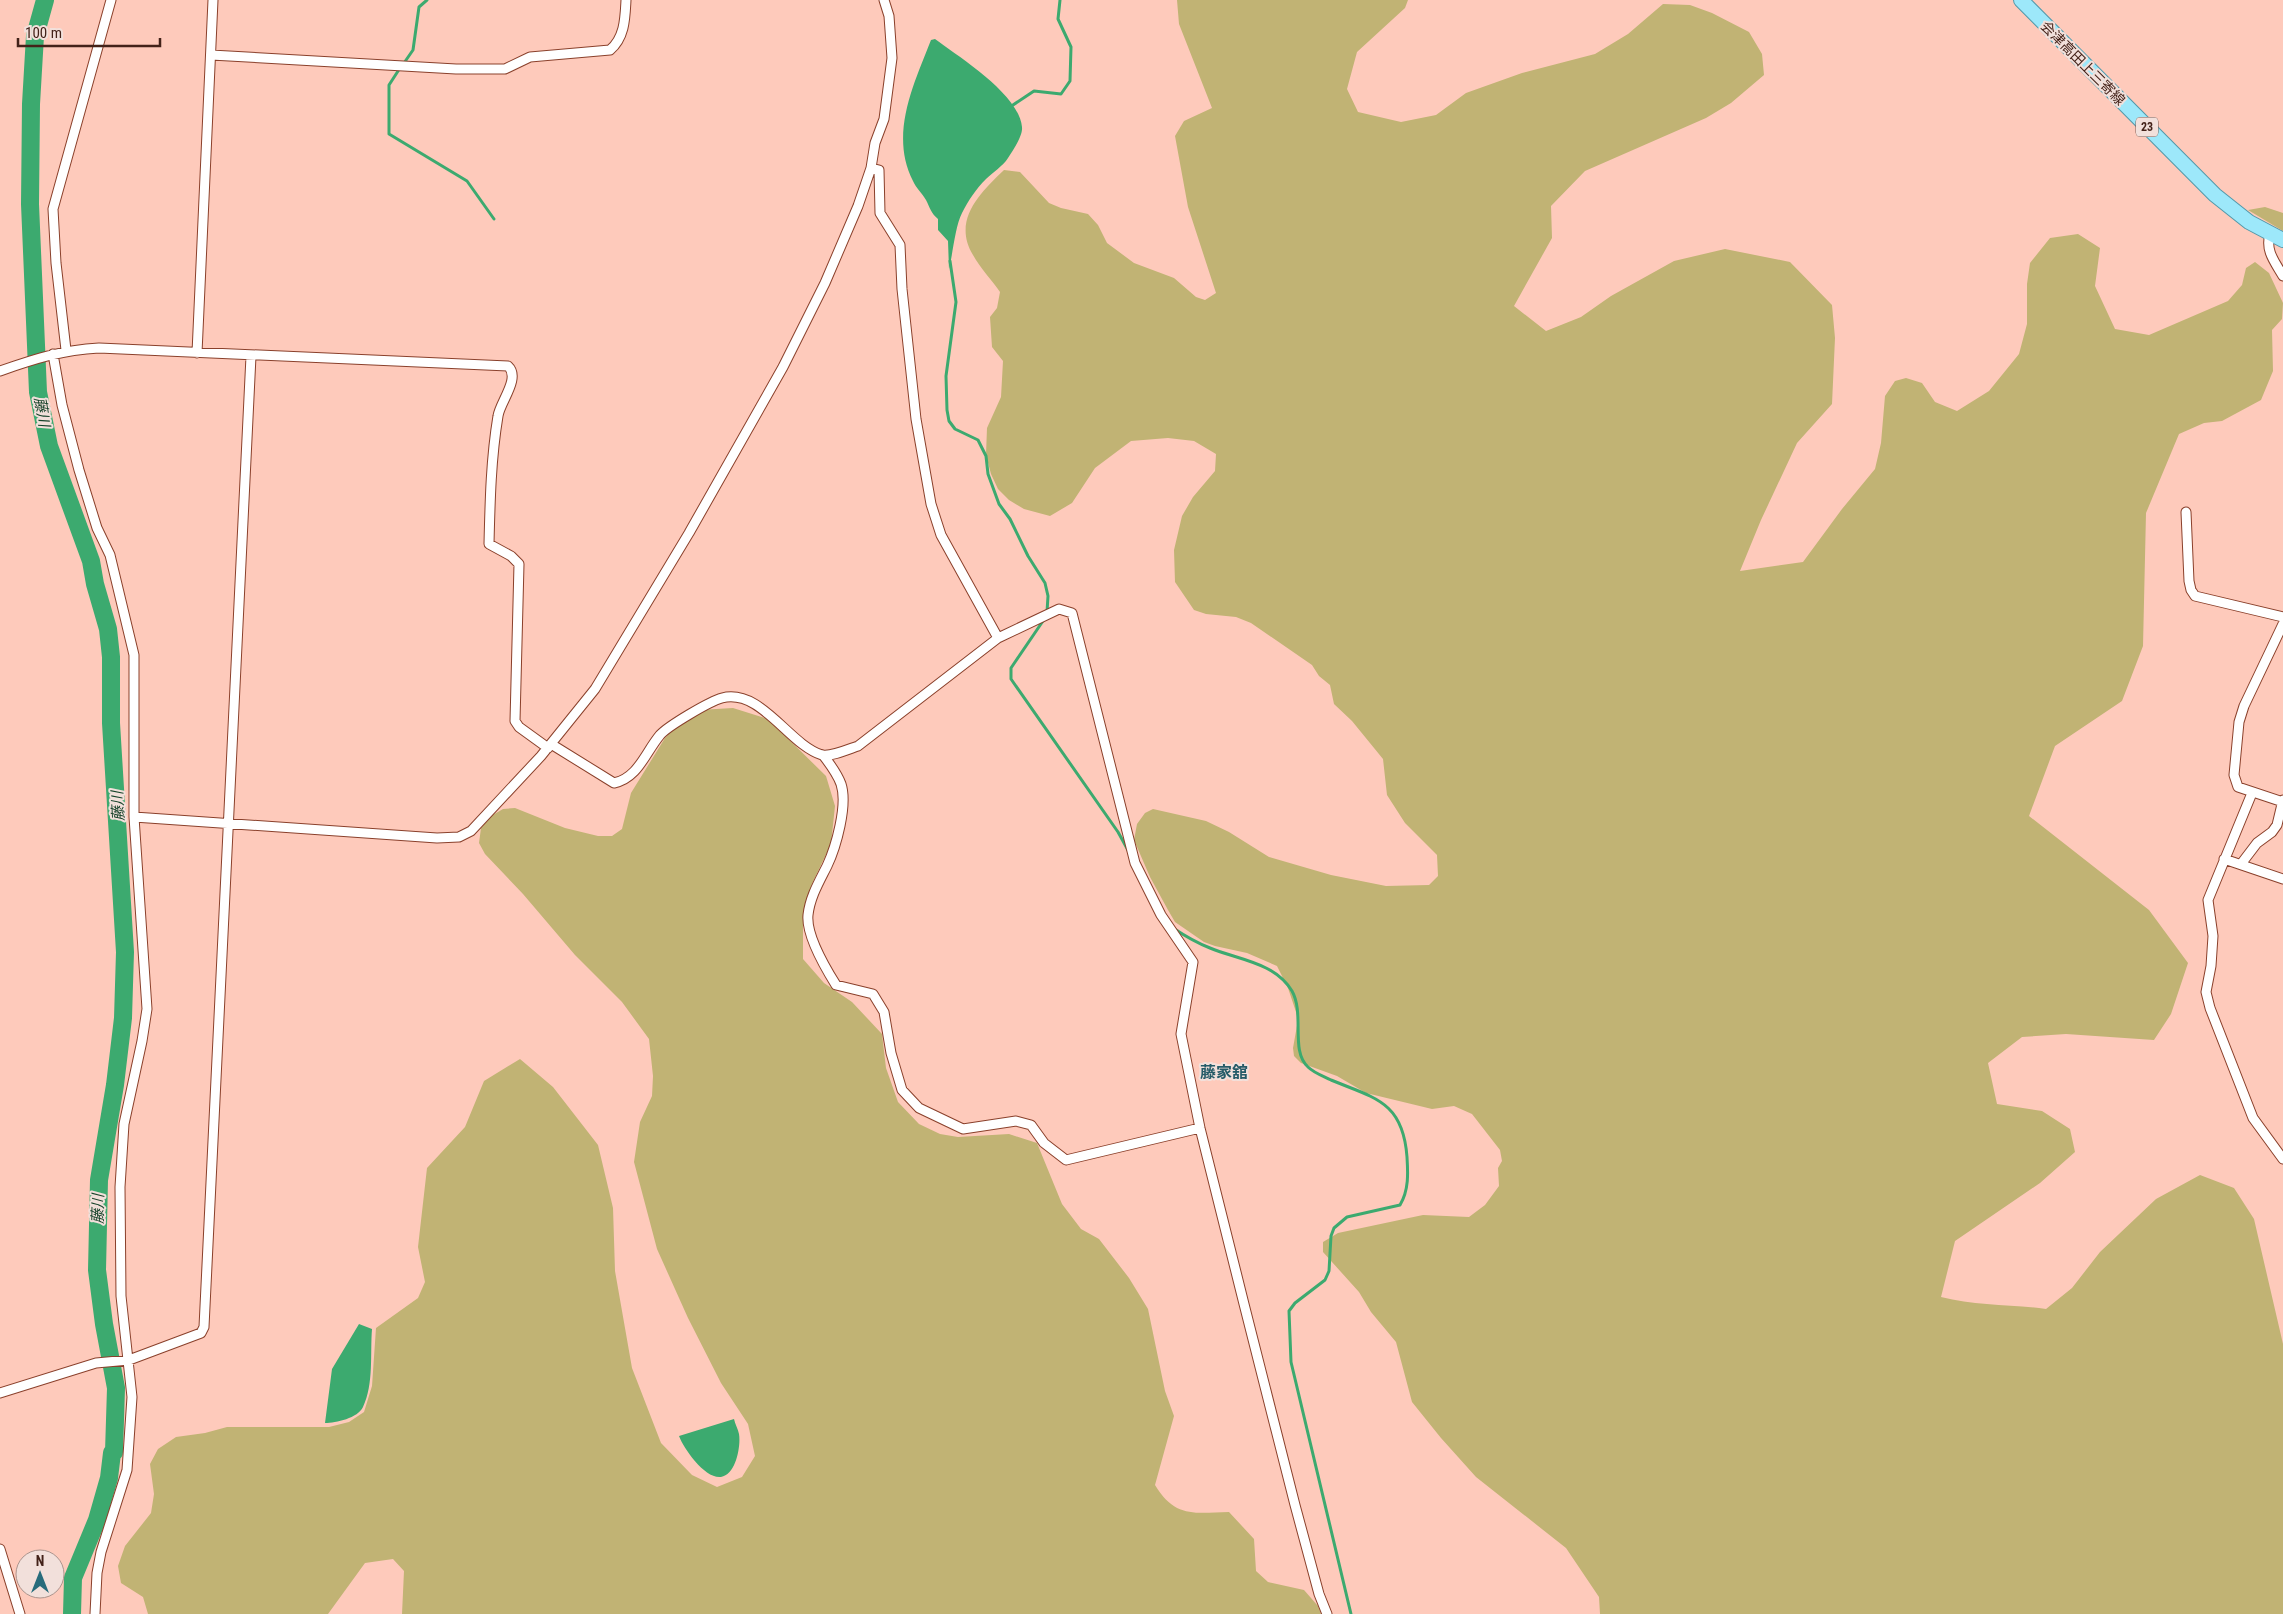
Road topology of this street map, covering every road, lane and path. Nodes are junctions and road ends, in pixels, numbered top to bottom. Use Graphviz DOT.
graph roads {
  1 [pos="111,0"];
  2 [pos="213,0"];
  3 [pos="626,0"];
  4 [pos="884,0"];
  5 [pos="2021,0"];
  6 [pos="210,55"];
  7 [pos="871,168"];
  8 [pos="2270,234"];
  9 [pos="2283,240"];
  10 [pos="2283,276"];
  11 [pos="66,350"];
  12 [pos="197,353"];
  13 [pos="51,354"];
  14 [pos="251,356"];
  15 [pos="0,371"];
  16 [pos="2186,512"];
  17 [pos="2283,617"];
  18 [pos="2283,624"];
  19 [pos="998,638"];
  20 [pos="549,746"];
  21 [pos="823,755"];
  22 [pos="2252,793"];
  23 [pos="2283,801"];
  24 [pos="134,817"];
  25 [pos="229,825"];
  26 [pos="2224,858"];
  27 [pos="2241,864"];
  28 [pos="2283,879"];
  29 [pos="1200,1128"];
  30 [pos="2283,1159"];
  31 [pos="125,1361"];
  32 [pos="0,1393"];
  33 [pos="0,1549"];
  34 [pos="20,1614"];
  35 [pos="95,1614"];
  36 [pos="1327,1614"];
  1 -- 11 [label="street"];
  2 -- 6 [label="street"];
  3 -- 6 [label="street"];
  4 -- 7 [label="street"];
  5 -- 8 [label="main road, 会津高田上三寄線 / 23"];
  6 -- 12 [label="street"];
  7 -- 19 [label="street"];
  7 -- 20 [label="street"];
  8 -- 9 [label="main road, 会津高田上三寄線 / 23"];
  8 -- 10 [label="street"];
  11 -- 12 [label="street"];
  11 -- 13 [label="street"];
  12 -- 14 [label="street"];
  13 -- 15 [label="street"];
  13 -- 24 [label="street"];
  14 -- 20 [label="street"];
  14 -- 25 [label="street"];
  16 -- 17 [label="street"];
  18 -- 22 [label="street"];
  19 -- 21 [label="street"];
  19 -- 29 [label="street"];
  20 -- 21 [label="street"];
  20 -- 25 [label="street"];
  21 -- 29 [label="street"];
  22 -- 23 [label="street"];
  22 -- 26 [label="street"];
  23 -- 27 [label="street"];
  24 -- 25 [label="street"];
  24 -- 31 [label="street"];
  25 -- 31 [label="street"];
  26 -- 27 [label="street"];
  26 -- 30 [label="street"];
  27 -- 28 [label="street"];
  29 -- 36 [label="street"];
  31 -- 32 [label="street"];
  31 -- 35 [label="street"];
  33 -- 34 [label="street"];
}
